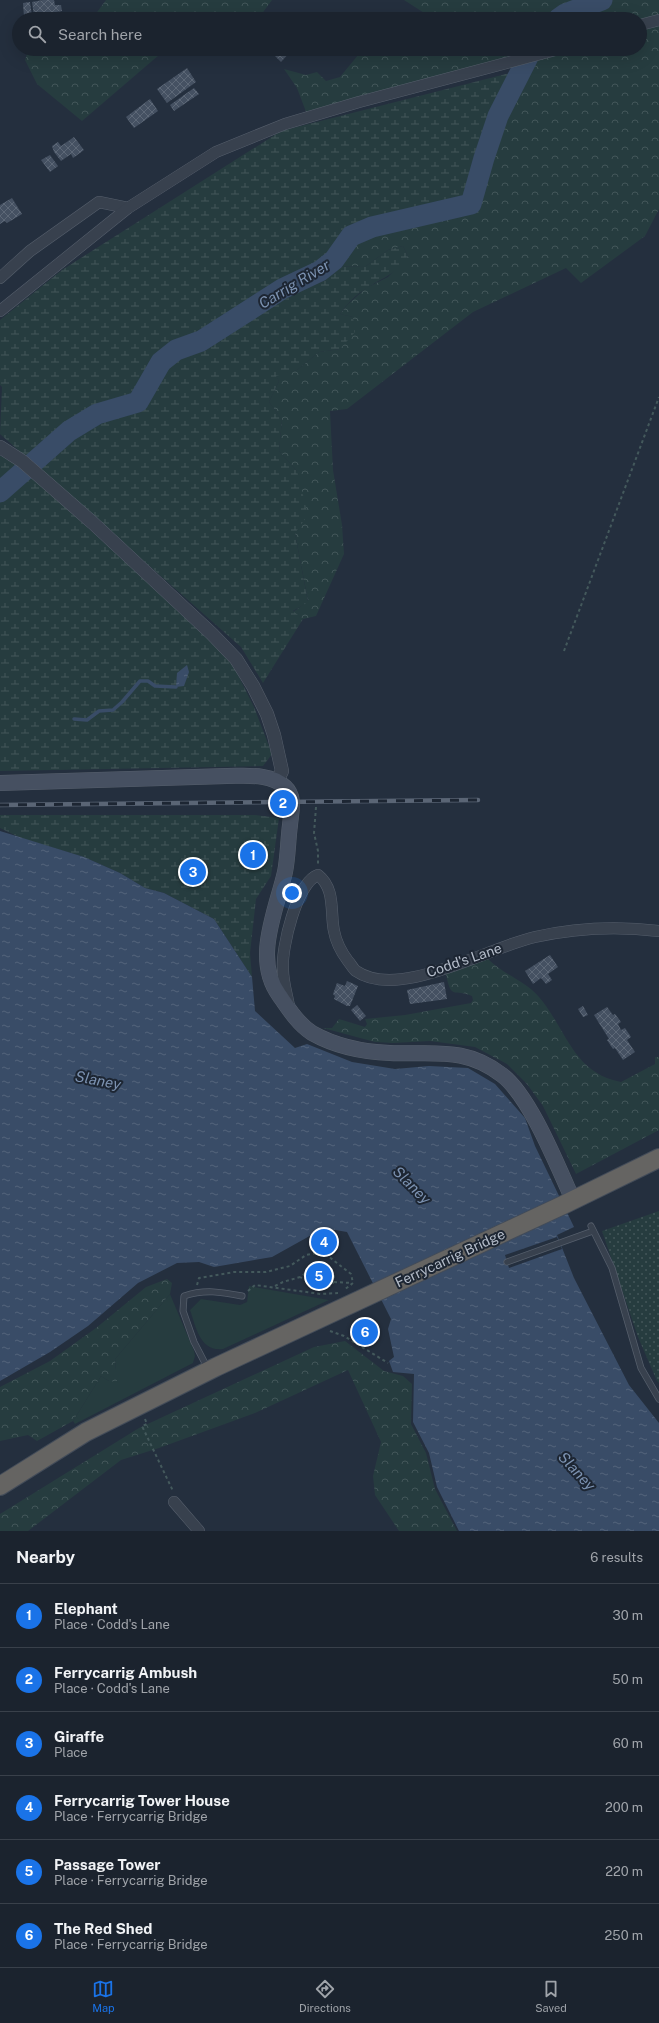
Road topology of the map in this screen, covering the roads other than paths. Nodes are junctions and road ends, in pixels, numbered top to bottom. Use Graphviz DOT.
graph roads {
  1 [pos="659,20"];
  2 [pos="647,23"];
  3 [pos="532,56"];
  4 [pos="128,208"];
  5 [pos="0,278"];
  6 [pos="0,312"];
  7 [pos="0,447"];
  8 [pos="277,781"];
  9 [pos="0,783"];
  10 [pos="659,931"];
  11 [pos="290,1011"];
  12 [pos="659,1158"];
  13 [pos="568,1202"];
  14 [pos="507,1262"];
  15 [pos="242,1296"];
  16 [pos="209,1371"];
  17 [pos="659,1399"];
  18 [pos="0,1486"];
  19 [pos="174,1502"];
  20 [pos="199,1531"];
  1 -- 2 [label="street"];
  3 -- 4 [label="street"];
  4 -- 5 [label="street"];
  4 -- 6 [label="street"];
  7 -- 8 [label="street"];
  8 -- 9 [label="main road"];
  8 -- 11 [label="main road"];
  10 -- 11 [label="street, Codd's Lane"];
  11 -- 13 [label="main road"];
  12 -- 13 [label="highway, Ferrycarrig Bridge"];
  13 -- 16 [label="highway, Ferrycarrig Bridge"];
  14 -- 17 [label="lane"];
  15 -- 16 [label="lane"];
  16 -- 18 [label="highway, Ferrycarrig Bridge"];
  19 -- 20 [label="street"];
}
